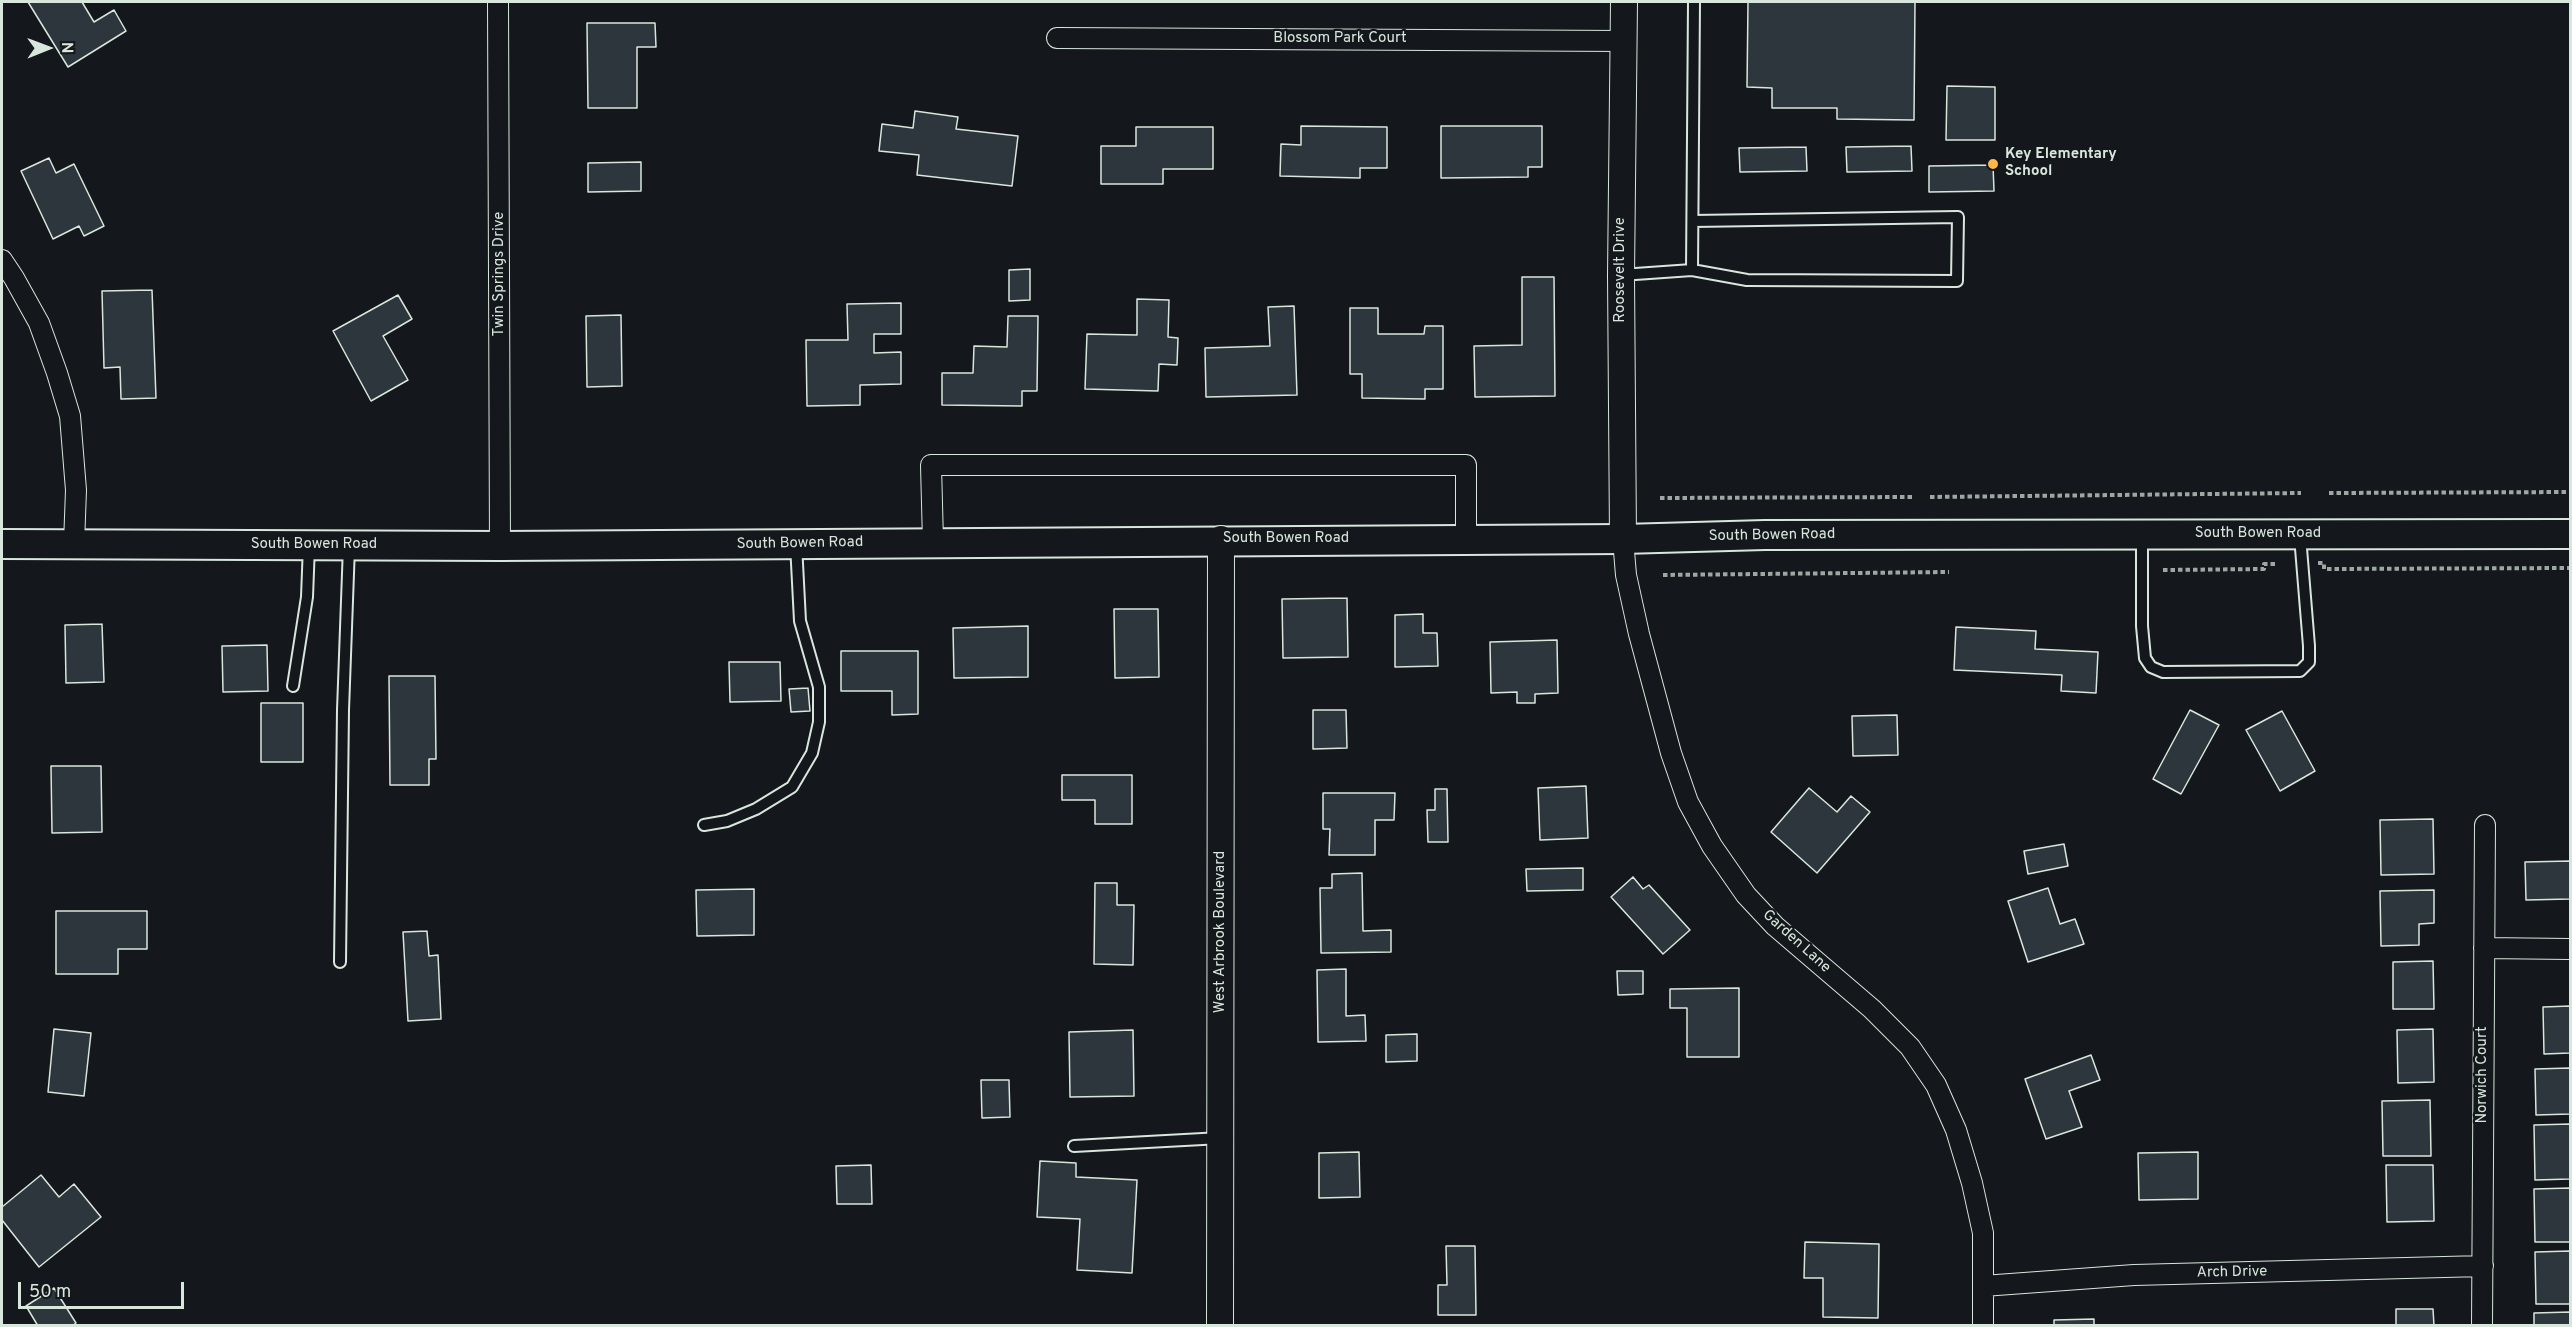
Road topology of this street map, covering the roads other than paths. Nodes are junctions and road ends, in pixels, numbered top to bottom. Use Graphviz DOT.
graph roads {
  1 [pos="498,2"];
  2 [pos="1624,2"];
  3 [pos="1694,2"];
  4 [pos="1057,38"];
  5 [pos="1623,40"];
  6 [pos="1693,221"];
  7 [pos="2,260"];
  8 [pos="1692,270"];
  9 [pos="1620,274"];
  10 [pos="2142,534"];
  11 [pos="2300,534"];
  12 [pos="2571,534"];
  13 [pos="1466,539"];
  14 [pos="1623,539"];
  15 [pos="1221,540"];
  16 [pos="933,542"];
  17 [pos="2,544"];
  18 [pos="74,544"];
  19 [pos="796,544"];
  20 [pos="309,545"];
  21 [pos="349,545"];
  22 [pos="500,546"];
  23 [pos="292,686"];
  24 [pos="704,825"];
  25 [pos="2485,825"];
  26 [pos="2484,948"];
  27 [pos="2571,949"];
  28 [pos="340,962"];
  29 [pos="1221,1138"];
  30 [pos="1074,1146"];
  31 [pos="2482,1266"];
  32 [pos="1983,1286"];
  33 [pos="1220,1326"];
  34 [pos="1983,1326"];
  35 [pos="2482,1326"];
  1 -- 22 [label="street, Twin Springs Drive"];
  2 -- 5 [label="street, Roosevelt Drive"];
  3 -- 6 [label="lane"];
  4 -- 5 [label="street, Blossom Park Court"];
  5 -- 9 [label="street, Roosevelt Drive"];
  6 -- 8 [label="lane"];
  6 -- 8 [label="lane"];
  7 -- 18 [label="street"];
  8 -- 9 [label="lane"];
  9 -- 14 [label="street, Roosevelt Drive"];
  10 -- 11 [label="main road, South Bowen Road"];
  10 -- 11 [label="lane"];
  10 -- 14 [label="main road, South Bowen Road"];
  11 -- 12 [label="main road, South Bowen Road"];
  13 -- 14 [label="main road, South Bowen Road"];
  13 -- 15 [label="main road, South Bowen Road"];
  13 -- 16 [label="street"];
  14 -- 32 [label="street, Garden Lane"];
  15 -- 16 [label="main road, South Bowen Road"];
  15 -- 29 [label="street, West Arbrook Boulevard"];
  16 -- 19 [label="main road, South Bowen Road"];
  17 -- 18 [label="main road, South Bowen Road"];
  18 -- 20 [label="main road, South Bowen Road"];
  19 -- 22 [label="main road, South Bowen Road"];
  19 -- 24 [label="lane"];
  20 -- 21 [label="main road, South Bowen Road"];
  20 -- 23 [label="lane"];
  21 -- 22 [label="main road, South Bowen Road"];
  21 -- 28 [label="lane"];
  25 -- 26 [label="street, Norwich Court"];
  26 -- 27 [label="street"];
  26 -- 31 [label="street, Norwich Court"];
  29 -- 30 [label="lane"];
  29 -- 33 [label="street, West Arbrook Boulevard"];
  31 -- 32 [label="street, Arch Drive"];
  31 -- 35 [label="street, Norwich Court"];
  32 -- 34 [label="street, Garden Lane"];
}
